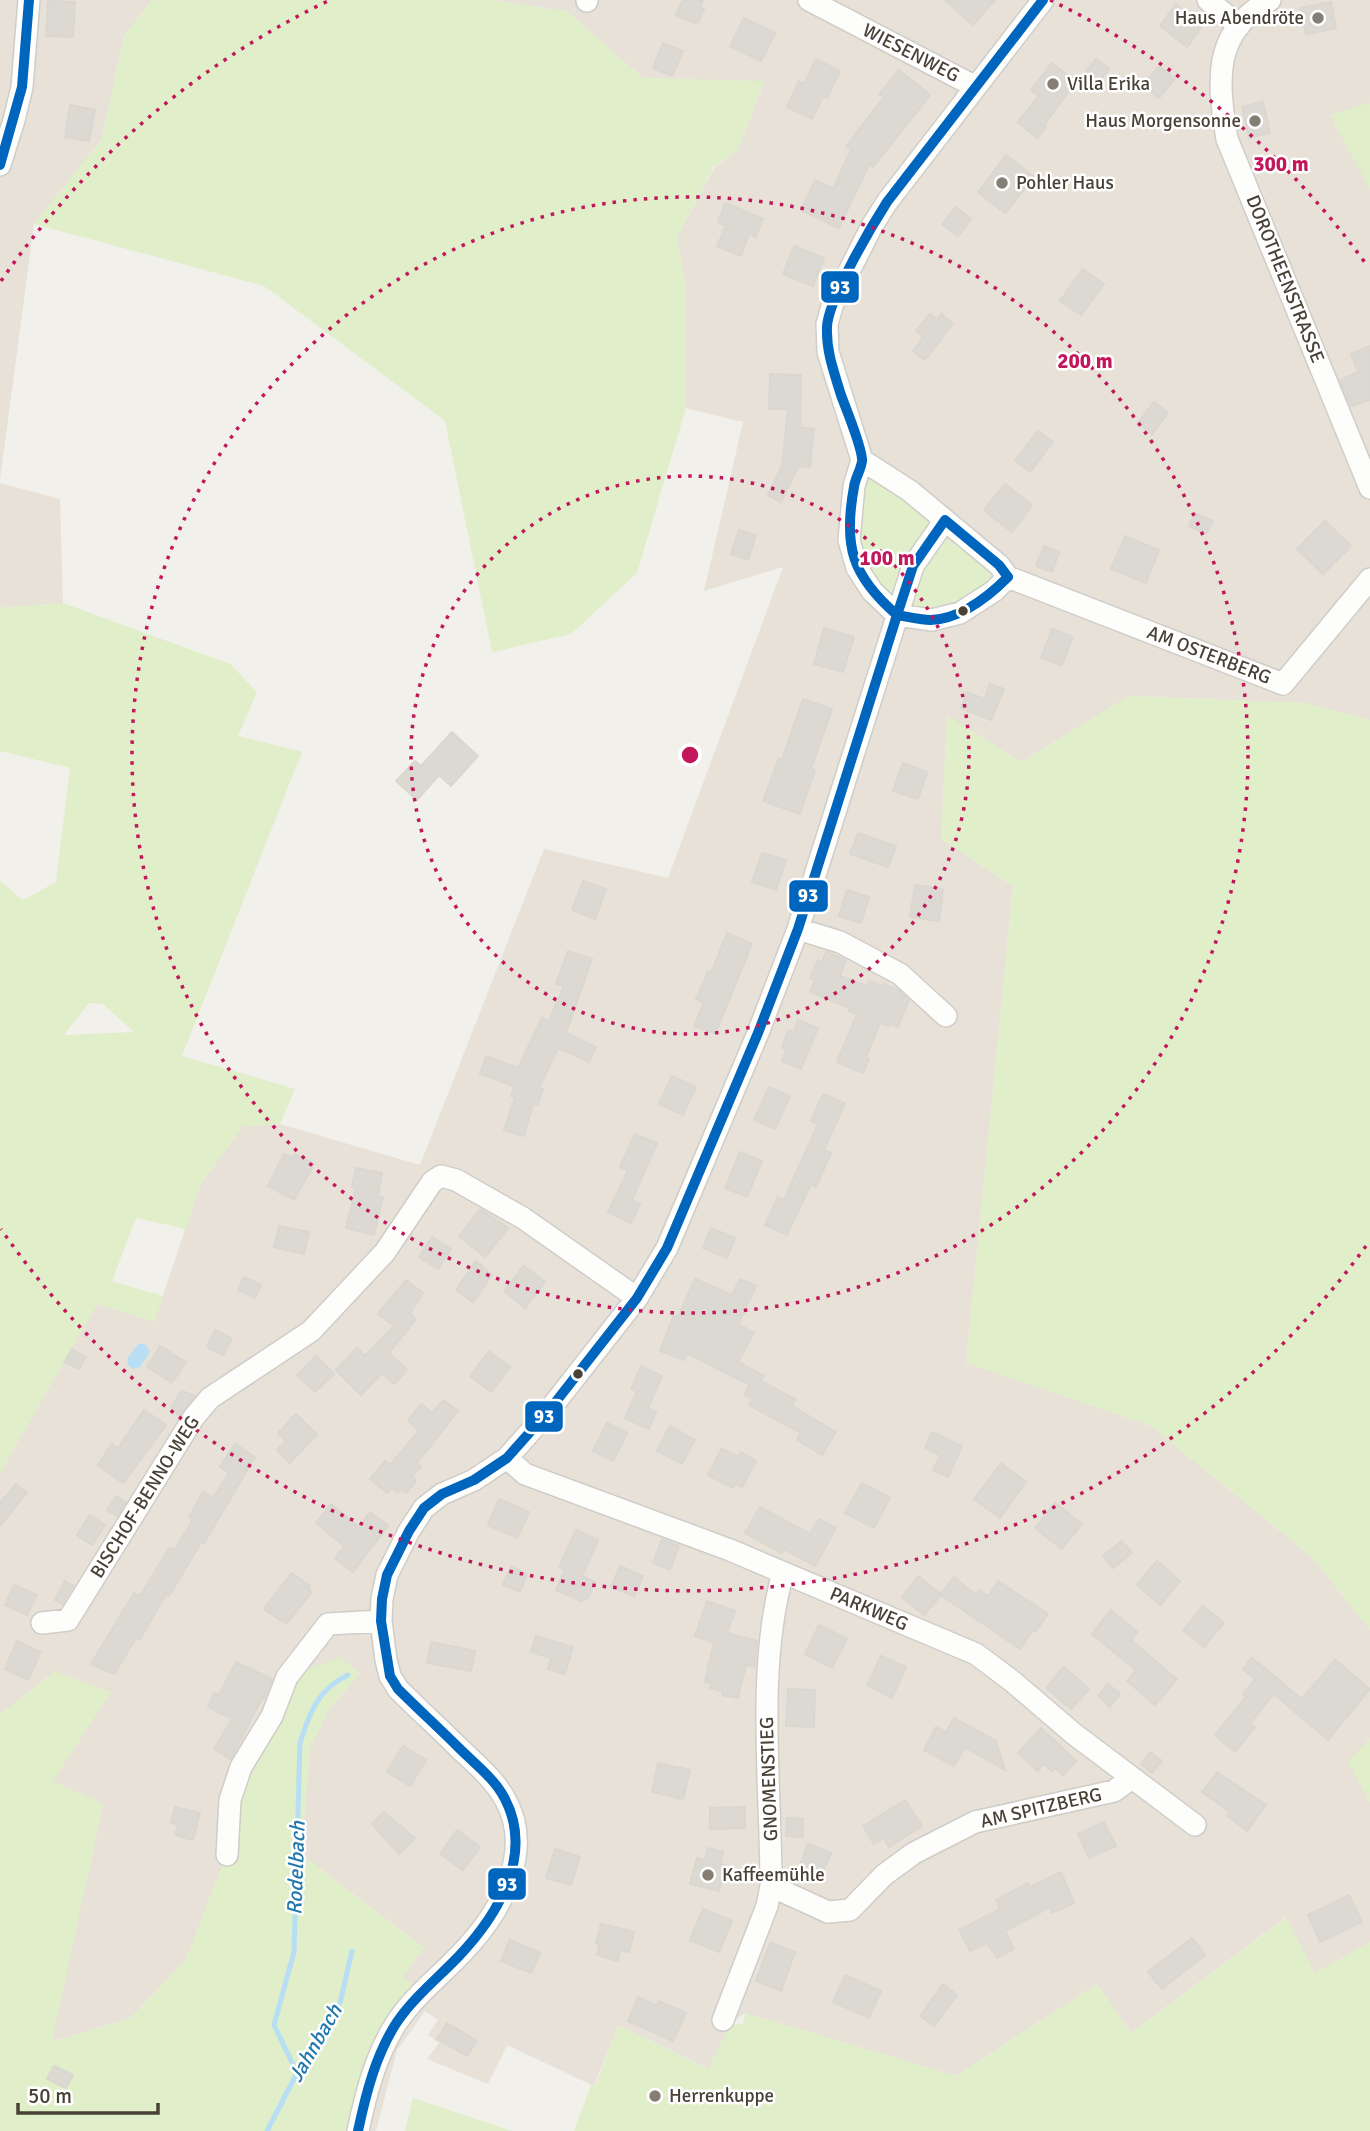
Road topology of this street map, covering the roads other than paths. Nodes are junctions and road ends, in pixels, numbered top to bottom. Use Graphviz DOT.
graph roads {
  1 [pos="29,0"];
  2 [pos="809,0"];
  3 [pos="1042,0"];
  4 [pos="1208,0"];
  5 [pos="1270,0"];
  6 [pos="1239,26"];
  7 [pos="976,87"];
  8 [pos="0,165"];
  9 [pos="862,460"];
  10 [pos="1370,488"];
  11 [pos="945,520"];
  12 [pos="1008,577"];
  13 [pos="1370,579"];
  14 [pos="897,615"];
  15 [pos="798,929"];
  16 [pos="946,1016"];
  17 [pos="637,1298"];
  18 [pos="507,1458"];
  19 [pos="783,1573"];
  20 [pos="380,1621"];
  21 [pos="42,1623"];
  22 [pos="1132,1778"];
  23 [pos="1195,1825"];
  24 [pos="226,1855"];
  25 [pos="771,1886"];
  26 [pos="723,2020"];
  27 [pos="358,2131"];
  1 -- 8 [label="street"];
  2 -- 7 [label="street, WIESENWEG"];
  3 -- 7 [label="street"];
  4 -- 6 [label="street"];
  5 -- 6 [label="street, DOROTHEENSTRASSE"];
  6 -- 10 [label="street, DOROTHEENSTRASSE"];
  7 -- 9 [label="street"];
  9 -- 11 [label="street"];
  9 -- 14 [label="street"];
  11 -- 12 [label="street"];
  11 -- 14 [label="street"];
  12 -- 13 [label="street, AM OSTERBERG"];
  12 -- 14 [label="street"];
  14 -- 15 [label="street"];
  15 -- 16 [label="street"];
  15 -- 17 [label="street"];
  17 -- 18 [label="street"];
  17 -- 21 [label="street, BISCHOF-BENNO-WEG"];
  18 -- 19 [label="street, PARKWEG"];
  18 -- 20 [label="street"];
  19 -- 22 [label="street, PARKWEG"];
  19 -- 25 [label="street, GNOMENSTIEG"];
  20 -- 24 [label="street"];
  20 -- 27 [label="street"];
  22 -- 23 [label="street, PARKWEG"];
  22 -- 25 [label="street, AM SPITZBERG"];
  25 -- 26 [label="street, GNOMENSTIEG"];
}
